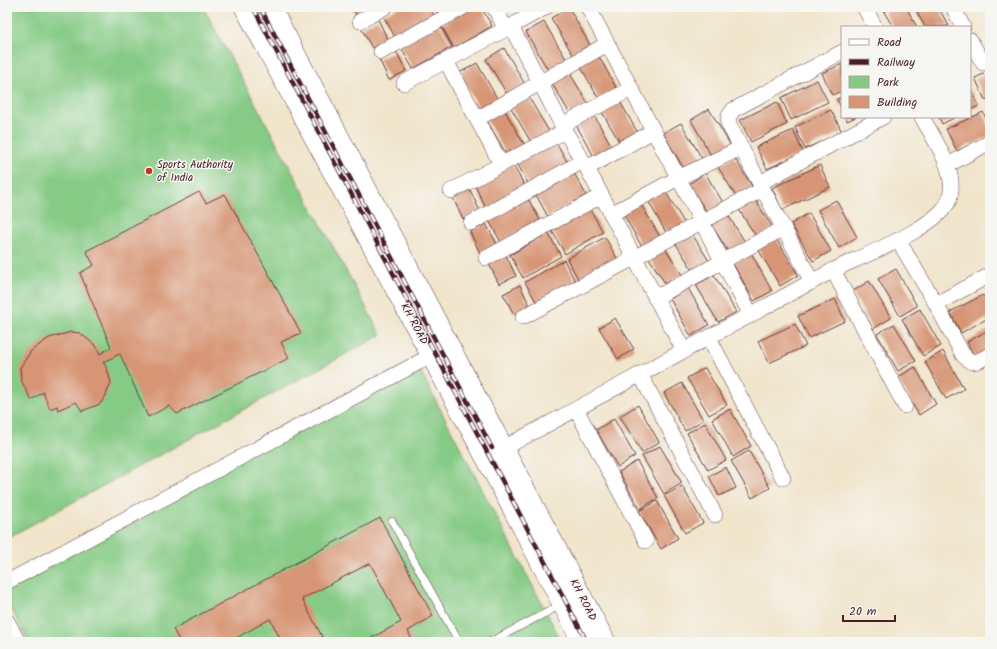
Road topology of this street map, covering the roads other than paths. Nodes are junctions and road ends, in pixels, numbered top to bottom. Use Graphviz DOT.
graph roads {
  1 [pos="245,7"];
  2 [pos="270,7"];
  3 [pos="385,7"];
  4 [pos="464,7"];
  5 [pos="494,7"];
  6 [pos="546,7"];
  7 [pos="588,7"];
  8 [pos="864,7"];
  9 [pos="953,7"];
  10 [pos="360,21"];
  11 [pos="874,26"];
  12 [pos="962,26"];
  13 [pos="508,27"];
  14 [pos="971,42"];
  15 [pos="607,44"];
  16 [pos="381,52"];
  17 [pos="841,53"];
  18 [pos="446,61"];
  19 [pos="981,64"];
  20 [pos="541,82"];
  21 [pos="404,83"];
  22 [pos="631,89"];
  23 [pos="881,118"];
  24 [pos="923,118"];
  25 [pos="477,119"];
  26 [pos="564,128"];
  27 [pos="653,131"];
  28 [pos="990,142"];
  29 [pos="741,148"];
  30 [pos="501,164"];
  31 [pos="585,164"];
  32 [pos="948,165"];
  33 [pos="678,178"];
  34 [pos="762,186"];
  35 [pos="451,191"];
  36 [pos="601,196"];
  37 [pos="611,214"];
  38 [pos="701,222"];
  39 [pos="470,223"];
  40 [pos="784,228"];
  41 [pos="898,240"];
  42 [pos="634,257"];
  43 [pos="486,258"];
  44 [pos="723,261"];
  45 [pos="833,270"];
  46 [pos="990,275"];
  47 [pos="812,282"];
  48 [pos="655,298"];
  49 [pos="936,304"];
  50 [pos="751,315"];
  51 [pos="523,317"];
  52 [pos="709,338"];
  53 [pos="450,346"];
  54 [pos="684,351"];
  55 [pos="990,355"];
  56 [pos="431,356"];
  57 [pos="640,374"];
  58 [pos="905,406"];
  59 [pos="576,409"];
  60 [pos="494,453"];
  61 [pos="783,478"];
  62 [pos="715,515"];
  63 [pos="392,521"];
  64 [pos="646,541"];
  65 [pos="561,580"];
  66 [pos="7,582"];
  67 [pos="563,604"];
  68 [pos="7,622"];
  69 [pos="18,642"];
  70 [pos="459,642"];
  71 [pos="490,642"];
  72 [pos="583,642"];
  73 [pos="605,642"];
  1 -- 56 [label="main road, KH ROAD"];
  2 -- 53 [label="main road, KH ROAD"];
  3 -- 10 [label="street"];
  4 -- 16 [label="street"];
  5 -- 13 [label="street"];
  6 -- 13 [label="street"];
  7 -- 15 [label="street"];
  8 -- 11 [label="street"];
  9 -- 12 [label="street"];
  13 -- 18 [label="street"];
  13 -- 20 [label="street"];
  14 -- 19 [label="street"];
  15 -- 20 [label="street"];
  15 -- 22 [label="street"];
  17 -- 29 [label="street"];
  18 -- 21 [label="street"];
  18 -- 25 [label="street"];
  20 -- 25 [label="street"];
  20 -- 26 [label="street"];
  22 -- 26 [label="street"];
  22 -- 27 [label="street"];
  23 -- 34 [label="street"];
  24 -- 32 [label="street"];
  25 -- 30 [label="street"];
  26 -- 30 [label="street"];
  26 -- 31 [label="street"];
  27 -- 31 [label="street"];
  27 -- 33 [label="street"];
  28 -- 32 [label="street"];
  29 -- 33 [label="street"];
  29 -- 34 [label="street"];
  30 -- 35 [label="street"];
  31 -- 36 [label="street"];
  31 -- 39 [label="street"];
  32 -- 41 [label="street"];
  33 -- 37 [label="street"];
  33 -- 38 [label="street"];
  34 -- 38 [label="street"];
  34 -- 40 [label="street"];
  36 -- 37 [label="street"];
  36 -- 43 [label="street"];
  37 -- 42 [label="street"];
  38 -- 42 [label="street"];
  38 -- 44 [label="street"];
  40 -- 44 [label="street"];
  40 -- 47 [label="street"];
  41 -- 45 [label="street"];
  41 -- 49 [label="street"];
  42 -- 48 [label="street"];
  42 -- 51 [label="street"];
  44 -- 48 [label="street"];
  44 -- 50 [label="street"];
  45 -- 47 [label="street"];
  45 -- 58 [label="street"];
  46 -- 49 [label="street"];
  47 -- 50 [label="street"];
  48 -- 54 [label="street"];
  49 -- 55 [label="street"];
  50 -- 52 [label="street"];
  52 -- 54 [label="street"];
  52 -- 61 [label="street"];
  53 -- 56 [label="street"];
  53 -- 60 [label="main road, KH ROAD"];
  54 -- 57 [label="street"];
  56 -- 60 [label="main road, KH ROAD"];
  56 -- 66 [label="street"];
  57 -- 59 [label="street"];
  57 -- 62 [label="street"];
  59 -- 60 [label="street"];
  59 -- 64 [label="street"];
  60 -- 65 [label="main road, KH ROAD"];
  63 -- 70 [label="lane"];
  65 -- 67 [label="main road, KH ROAD"];
  65 -- 73 [label="main road, KH ROAD"];
  67 -- 71 [label="lane"];
  67 -- 72 [label="main road, KH ROAD"];
  68 -- 69 [label="street"];
}
